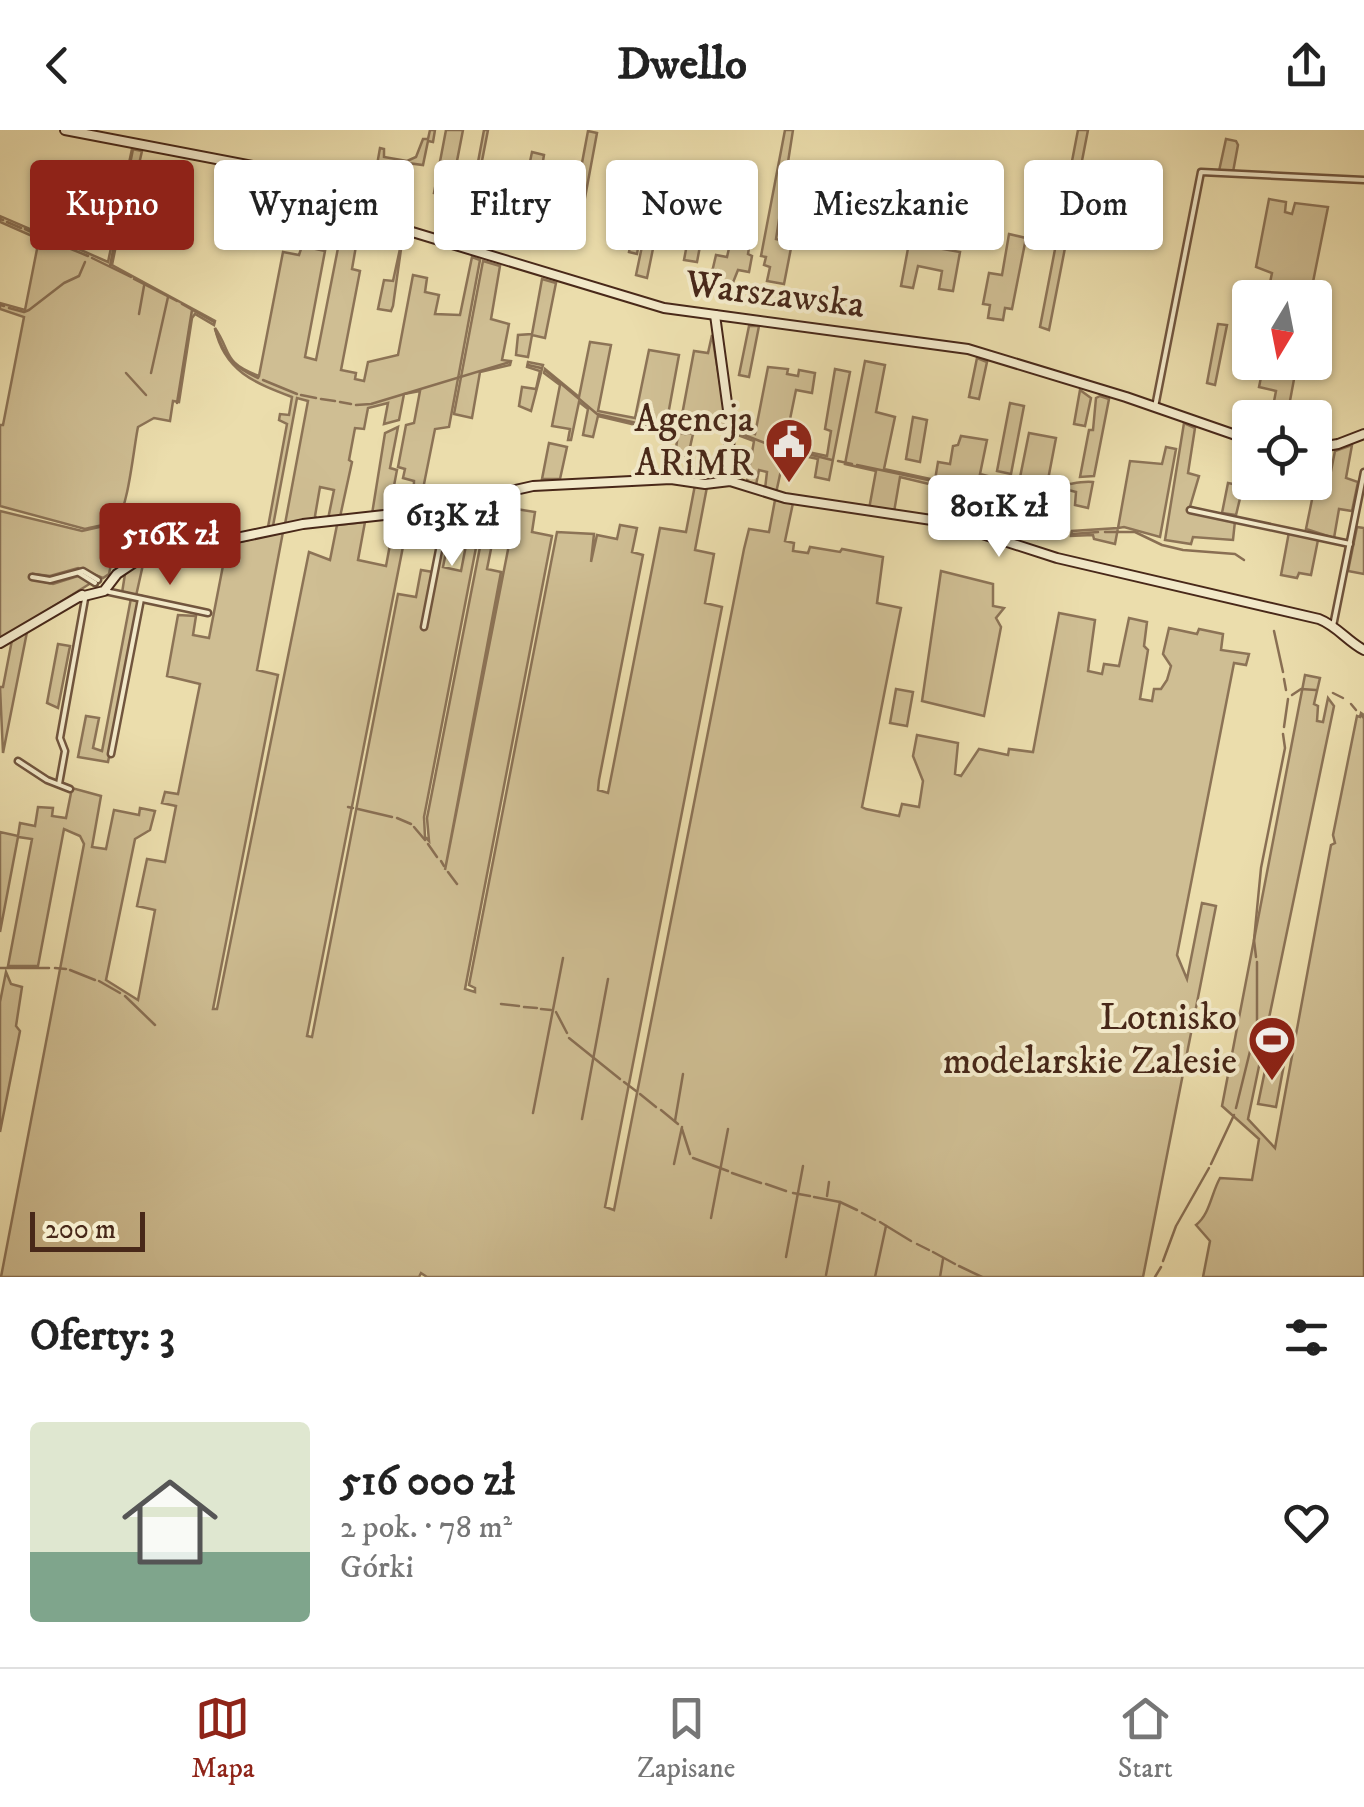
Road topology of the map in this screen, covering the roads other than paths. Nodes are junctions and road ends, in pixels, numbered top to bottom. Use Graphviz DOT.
graph roads {
  1 [pos="66,130"];
  2 [pos="1364,180"];
  3 [pos="715,316"];
  4 [pos="1155,406"];
  5 [pos="1232,434"];
  6 [pos="1364,434"];
  7 [pos="1332,445"];
  8 [pos="1364,472"];
  9 [pos="728,480"];
  10 [pos="447,506"];
  11 [pos="1190,510"];
  12 [pos="1350,544"];
  13 [pos="32,577"];
  14 [pos="100,585"];
  15 [pos="82,597"];
  16 [pos="141,599"];
  17 [pos="208,613"];
  18 [pos="424,626"];
  19 [pos="1333,626"];
  20 [pos="0,643"];
  21 [pos="1364,650"];
  22 [pos="111,754"];
  23 [pos="18,761"];
  24 [pos="59,784"];
  25 [pos="70,790"];
  1 -- 3 [label="street, Warszawska"];
  2 -- 4 [label="street"];
  3 -- 4 [label="street, Warszawska"];
  3 -- 9 [label="street"];
  4 -- 5 [label="street, Warszawska"];
  6 -- 7 [label="street"];
  8 -- 12 [label="street"];
  9 -- 10 [label="street"];
  9 -- 19 [label="street"];
  10 -- 14 [label="street"];
  10 -- 18 [label="street"];
  11 -- 12 [label="street"];
  12 -- 19 [label="street"];
  13 -- 14 [label="street"];
  14 -- 15 [label="street"];
  14 -- 16 [label="street"];
  15 -- 20 [label="street"];
  15 -- 24 [label="street"];
  16 -- 17 [label="street"];
  16 -- 22 [label="street"];
  19 -- 21 [label="street"];
  23 -- 24 [label="street"];
  24 -- 25 [label="street"];
}
